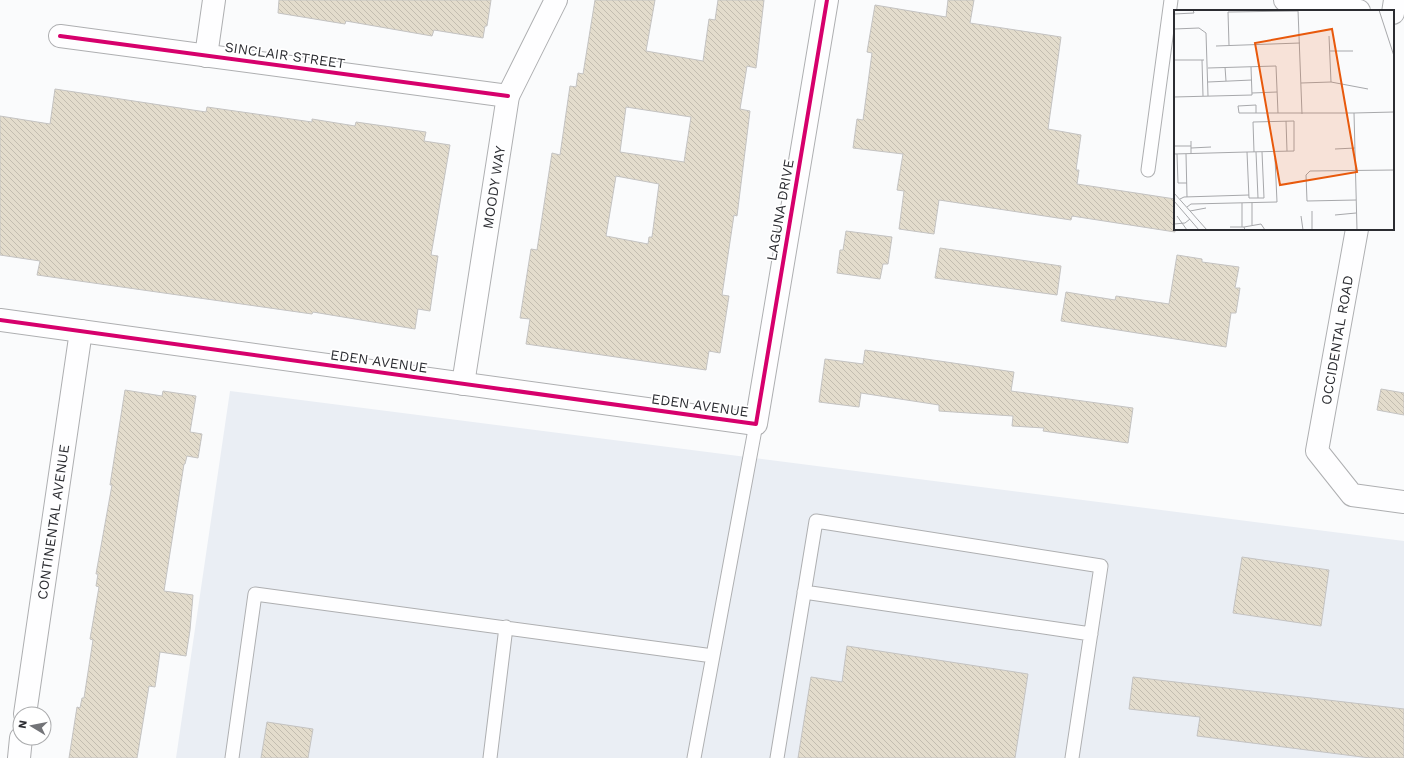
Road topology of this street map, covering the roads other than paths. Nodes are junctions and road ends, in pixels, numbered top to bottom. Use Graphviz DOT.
graph roads {
  1 [pos="214,0"];
  2 [pos="556,0"];
  3 [pos="827,0"];
  4 [pos="1171,0"];
  5 [pos="1285,0"];
  6 [pos="1395,0"];
  7 [pos="1352,10"];
  8 [pos="1393,10"];
  9 [pos="1394,16"];
  10 [pos="1404,18"];
  11 [pos="60,36"];
  12 [pos="206,56"];
  13 [pos="508,96"];
  14 [pos="1148,170"];
  15 [pos="1357,230"];
  16 [pos="0,320"];
  17 [pos="80,331"];
  18 [pos="463,384"];
  19 [pos="756,424"];
  20 [pos="1404,502"];
  21 [pos="804,592"];
  22 [pos="506,628"];
  23 [pos="1091,634"];
  24 [pos="713,656"];
  25 [pos="26,706"];
  26 [pos="20,746"];
  27 [pos="18,758"];
  28 [pos="232,758"];
  29 [pos="490,758"];
  30 [pos="694,758"];
  31 [pos="777,758"];
  32 [pos="1072,758"];
  1 -- 12 [label="street"];
  2 -- 13 [label="street, MOODY WAY"];
  3 -- 19 [label="street, LAGUNA DRIVE"];
  4 -- 14 [label="lane"];
  5 -- 7 [label="street"];
  6 -- 8 [label="street"];
  9 -- 10 [label="street"];
  11 -- 12 [label="street, SINCLAIR STREET"];
  12 -- 13 [label="street, SINCLAIR STREET"];
  13 -- 18 [label="street, MOODY WAY"];
  15 -- 20 [label="street, OCCIDENTAL ROAD"];
  16 -- 17 [label="street, EDEN AVENUE"];
  17 -- 18 [label="street, EDEN AVENUE"];
  17 -- 25 [label="street, CONTINENTAL AVENUE"];
  18 -- 19 [label="street, EDEN AVENUE"];
  19 -- 24 [label="lane"];
  21 -- 23 [label="lane"];
  21 -- 23 [label="lane"];
  21 -- 31 [label="lane"];
  22 -- 24 [label="lane"];
  22 -- 28 [label="lane"];
  22 -- 29 [label="lane"];
  23 -- 32 [label="lane"];
  24 -- 30 [label="lane"];
  26 -- 27 [label="street"];
}
